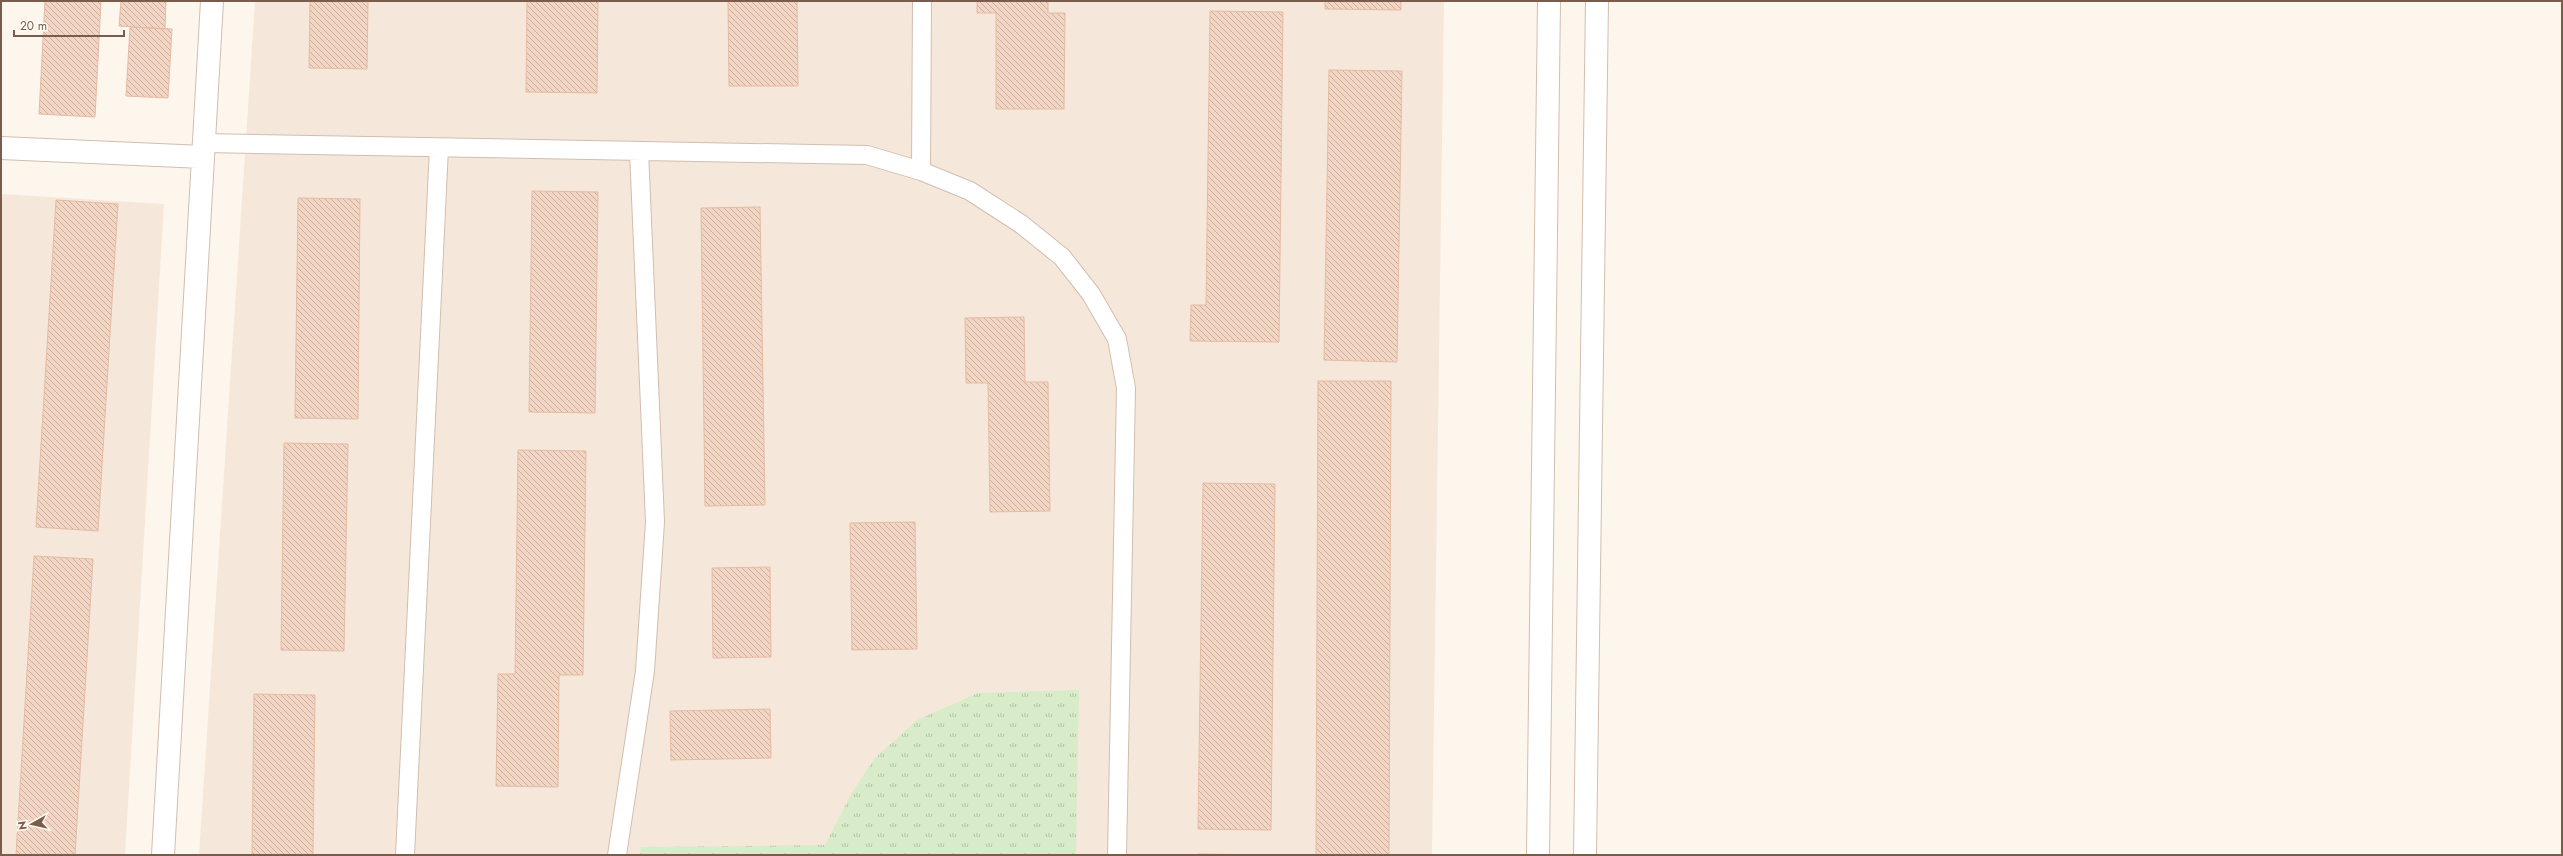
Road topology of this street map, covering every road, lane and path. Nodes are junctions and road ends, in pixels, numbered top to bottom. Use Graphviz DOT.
graph roads {
  1 [pos="212,1"];
  2 [pos="922,1"];
  3 [pos="1549,1"];
  4 [pos="1597,1"];
  5 [pos="1,148"];
  6 [pos="439,148"];
  7 [pos="204,150"];
  8 [pos="639,151"];
  9 [pos="921,171"];
  10 [pos="163,855"];
  11 [pos="405,855"];
  12 [pos="617,855"];
  13 [pos="1117,855"];
  14 [pos="1538,855"];
  15 [pos="1586,855"];
  1 -- 7 [label="street"];
  2 -- 9 [label="lane"];
  3 -- 14 [label="street"];
  4 -- 15 [label="street"];
  5 -- 7 [label="street"];
  6 -- 7 [label="lane"];
  6 -- 8 [label="lane"];
  6 -- 11 [label="lane"];
  7 -- 10 [label="street"];
  8 -- 9 [label="lane"];
  8 -- 12 [label="lane"];
  9 -- 13 [label="lane"];
}
